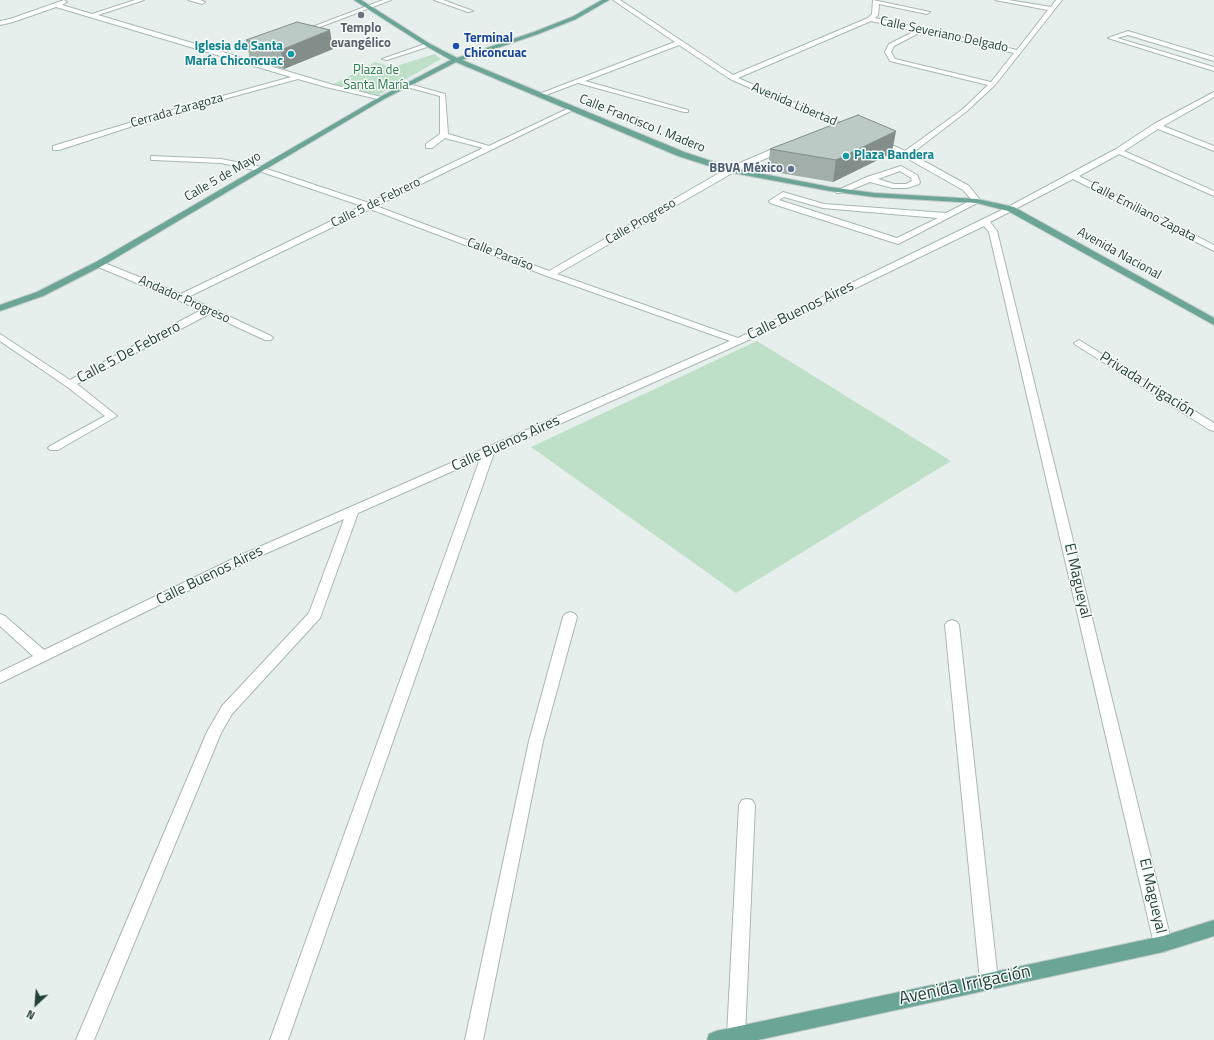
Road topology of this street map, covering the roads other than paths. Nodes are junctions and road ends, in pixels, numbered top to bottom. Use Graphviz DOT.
graph roads {
  1 [pos="71,0"];
  2 [pos="141,0"];
  3 [pos="191,0"];
  4 [pos="357,0"];
  5 [pos="388,0"];
  6 [pos="437,0"];
  7 [pos="606,0"];
  8 [pos="616,0"];
  9 [pos="998,0"];
  10 [pos="1059,0"];
  11 [pos="876,1"];
  12 [pos="202,2"];
  13 [pos="57,5"];
  14 [pos="368,7"];
  15 [pos="1052,9"];
  16 [pos="470,11"];
  17 [pos="927,12"];
  18 [pos="93,15"];
  19 [pos="870,19"];
  20 [pos="0,23"];
  21 [pos="919,31"];
  22 [pos="295,35"];
  23 [pos="679,42"];
  24 [pos="428,45"];
  25 [pos="1019,52"];
  26 [pos="243,55"];
  27 [pos="236,58"];
  28 [pos="385,59"];
  29 [pos="1214,59"];
  30 [pos="456,60"];
  31 [pos="1214,69"];
  32 [pos="298,77"];
  33 [pos="732,78"];
  34 [pos="578,81"];
  35 [pos="993,84"];
  36 [pos="405,86"];
  37 [pos="1214,94"];
  38 [pos="540,95"];
  39 [pos="382,98"];
  40 [pos="571,109"];
  41 [pos="686,111"];
  42 [pos="1157,126"];
  43 [pos="855,132"];
  44 [pos="444,135"];
  45 [pos="870,138"];
  46 [pos="790,145"];
  47 [pos="429,146"];
  48 [pos="56,148"];
  49 [pos="490,148"];
  50 [pos="1214,149"];
  51 [pos="1119,151"];
  52 [pos="906,154"];
  53 [pos="154,158"];
  54 [pos="261,169"];
  55 [pos="731,170"];
  56 [pos="1073,176"];
  57 [pos="870,180"];
  58 [pos="840,191"];
  59 [pos="1214,194"];
  60 [pos="977,201"];
  61 [pos="369,206"];
  62 [pos="1011,209"];
  63 [pos="947,216"];
  64 [pos="985,222"];
  65 [pos="1214,248"];
  66 [pos="99,264"];
  67 [pos="550,274"];
  68 [pos="181,297"];
  69 [pos="0,308"];
  70 [pos="209,310"];
  71 [pos="1214,322"];
  72 [pos="0,337"];
  73 [pos="268,338"];
  74 [pos="739,341"];
  75 [pos="1079,343"];
  76 [pos="70,384"];
  77 [pos="1214,428"];
  78 [pos="54,448"];
  79 [pos="489,450"];
  80 [pos="353,511"];
  81 [pos="570,617"];
  82 [pos="0,619"];
  83 [pos="952,626"];
  84 [pos="43,657"];
  85 [pos="0,678"];
  86 [pos="746,805"];
  87 [pos="1214,928"];
  88 [pos="1163,944"];
  89 [pos="989,981"];
  90 [pos="736,1036"];
  91 [pos="85,1040"];
  92 [pos="279,1040"];
  93 [pos="474,1040"];
  94 [pos="716,1040"];
  1 -- 13 [label="street"];
  2 -- 18 [label="street"];
  3 -- 12 [label="street"];
  4 -- 14 [label="main road, Calle Francisco I. Madero"];
  5 -- 14 [label="street"];
  6 -- 16 [label="street"];
  7 -- 30 [label="main road, Calle 5 de Mayo"];
  8 -- 23 [label="street, Avenida Libertad"];
  9 -- 15 [label="street"];
  10 -- 15 [label="street"];
  11 -- 17 [label="street"];
  11 -- 19 [label="street"];
  13 -- 18 [label="street"];
  13 -- 20 [label="street"];
  14 -- 22 [label="street"];
  14 -- 24 [label="main road, Calle Francisco I. Madero"];
  15 -- 25 [label="street"];
  18 -- 27 [label="street"];
  19 -- 21 [label="street, Calle Severiano Delgado"];
  19 -- 33 [label="street"];
  21 -- 25 [label="street, Calle Severiano Delgado"];
  21 -- 35 [label="street"];
  23 -- 33 [label="street, Avenida Libertad"];
  23 -- 34 [label="street"];
  24 -- 28 [label="street"];
  24 -- 30 [label="main road, Calle Francisco I. Madero"];
  25 -- 35 [label="street"];
  26 -- 27 [label="street"];
  27 -- 32 [label="street"];
  29 -- 31 [label="street"];
  30 -- 36 [label="main road, Calle 5 de Mayo"];
  30 -- 38 [label="main road, Calle Francisco I. Madero"];
  32 -- 39 [label="street"];
  32 -- 48 [label="street, Cerrada Zaragoza"];
  33 -- 43 [label="street, Avenida Libertad"];
  34 -- 38 [label="street"];
  34 -- 41 [label="street"];
  35 -- 52 [label="street"];
  36 -- 39 [label="main road, Calle 5 de Mayo"];
  36 -- 44 [label="street"];
  37 -- 42 [label="street"];
  38 -- 40 [label="main road, Calle Francisco I. Madero"];
  39 -- 54 [label="main road, Calle 5 de Mayo"];
  40 -- 49 [label="street, Calle 5 de Febrero"];
  40 -- 55 [label="main road, Calle Francisco I. Madero"];
  42 -- 50 [label="street"];
  42 -- 51 [label="street"];
  44 -- 47 [label="street"];
  44 -- 49 [label="street"];
  45 -- 52 [label="street"];
  46 -- 55 [label="street, Calle Progreso"];
  49 -- 61 [label="street, Calle 5 de Febrero"];
  51 -- 56 [label="street, Calle Buenos Aires"];
  51 -- 59 [label="street"];
  52 -- 60 [label="street"];
  53 -- 54 [label="street, Calle Paraíso"];
  54 -- 61 [label="street, Calle Paraíso"];
  54 -- 66 [label="main road, Calle 5 de Mayo"];
  55 -- 58 [label="main road, Calle Francisco I. Madero"];
  55 -- 67 [label="street, Calle Progreso"];
  56 -- 62 [label="street, Calle Buenos Aires"];
  56 -- 65 [label="street, Calle Emiliano Zapata"];
  57 -- 57 [label="street"];
  57 -- 58 [label="street"];
  58 -- 60 [label="main road, Calle Francisco I. Madero"];
  60 -- 62 [label="main road, Calle Francisco I. Madero"];
  60 -- 63 [label="street"];
  61 -- 67 [label="street, Calle Paraíso"];
  61 -- 68 [label="street, Calle 5 de Febrero"];
  62 -- 64 [label="street, Calle Buenos Aires"];
  62 -- 71 [label="main road, Avenida Nacional"];
  63 -- 63 [label="street"];
  64 -- 74 [label="street, Calle Buenos Aires"];
  64 -- 88 [label="street, El Magueyal"];
  66 -- 68 [label="street, Andador Progreso"];
  66 -- 69 [label="main road, Calle 5 de Mayo"];
  67 -- 74 [label="street, Calle Paraíso"];
  68 -- 70 [label="street, Andador Progreso"];
  70 -- 73 [label="street, Andador Progreso"];
  70 -- 76 [label="street, Calle 5 De Febrero"];
  72 -- 76 [label="street"];
  74 -- 79 [label="street, Calle Buenos Aires"];
  75 -- 77 [label="street, Privada Irrigación"];
  76 -- 78 [label="street"];
  79 -- 80 [label="street, Calle Buenos Aires"];
  79 -- 92 [label="street"];
  80 -- 84 [label="street, Calle Buenos Aires"];
  80 -- 91 [label="street"];
  81 -- 93 [label="street"];
  82 -- 84 [label="street"];
  83 -- 89 [label="street"];
  84 -- 85 [label="street, Calle Buenos Aires"];
  86 -- 90 [label="street"];
  87 -- 88 [label="main road, Avenida Irrigación"];
  88 -- 89 [label="main road, Avenida Irrigación"];
  89 -- 90 [label="main road, Avenida Irrigación"];
  90 -- 94 [label="main road, Avenida Irrigación"];
}
